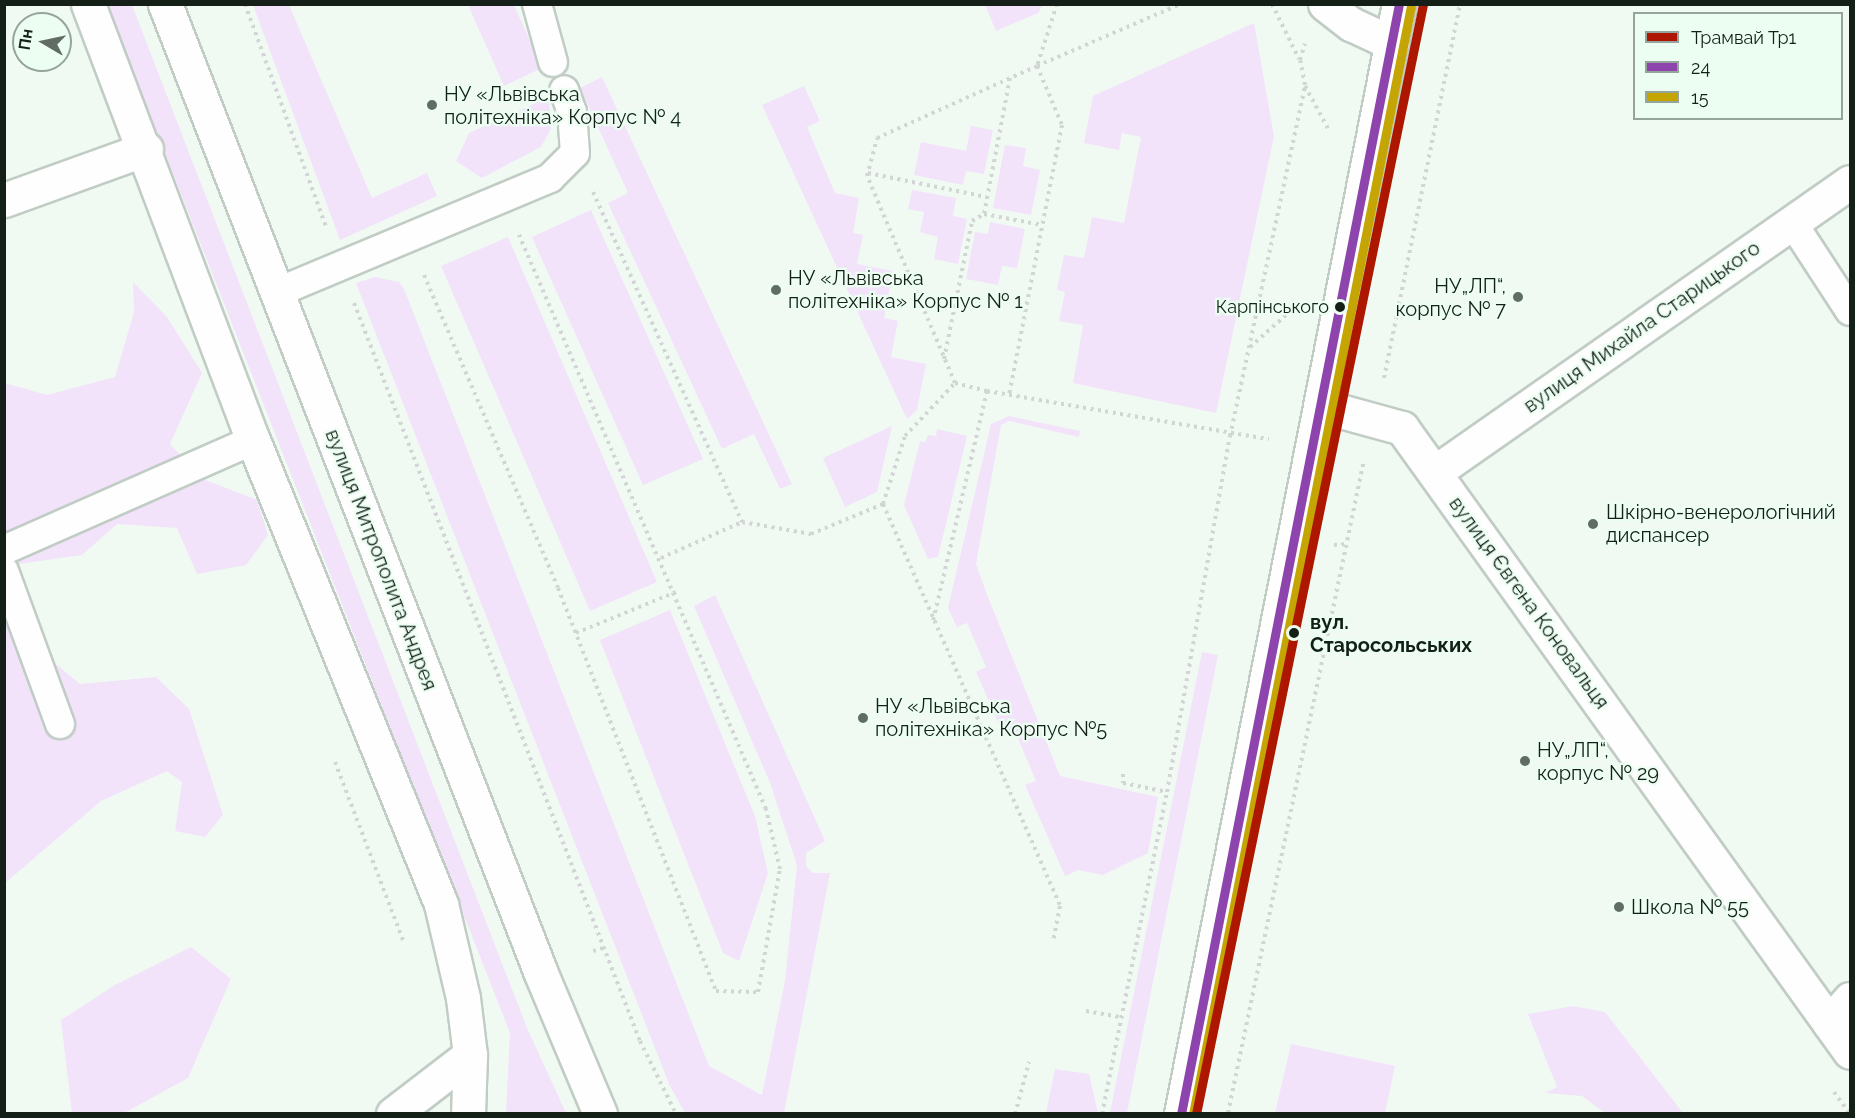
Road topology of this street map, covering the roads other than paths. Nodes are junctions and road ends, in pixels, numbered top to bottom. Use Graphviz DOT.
graph roads {
  1 [pos="88,4"];
  2 [pos="165,4"];
  3 [pos="537,4"];
  4 [pos="1325,4"];
  5 [pos="1399,4"];
  6 [pos="1392,43"];
  7 [pos="553,62"];
  8 [pos="564,90"];
  9 [pos="146,149"];
  10 [pos="1851,182"];
  11 [pos="4,200"];
  12 [pos="1792,222"];
  13 [pos="278,292"];
  14 [pos="1851,310"];
  15 [pos="1322,406"];
  16 [pos="253,440"];
  17 [pos="1435,471"];
  18 [pos="4,550"];
  19 [pos="4,571"];
  20 [pos="60,724"];
  21 [pos="1851,999"];
  22 [pos="1829,1023"];
  23 [pos="1851,1052"];
  24 [pos="470,1055"];
  25 [pos="393,1113"];
  26 [pos="468,1113"];
  27 [pos="600,1113"];
  28 [pos="1181,1113"];
  1 -- 9 [label="street"];
  2 -- 13 [label="street, вулиця Митрополита Андрея"];
  3 -- 7 [label="lane"];
  4 -- 6 [label="street"];
  5 -- 6 [label="street"];
  6 -- 15 [label="street"];
  8 -- 13 [label="lane"];
  9 -- 11 [label="street"];
  9 -- 16 [label="street"];
  10 -- 12 [label="street, вулиця Михайла Старицького"];
  12 -- 14 [label="lane"];
  12 -- 17 [label="street, вулиця Михайла Старицького"];
  13 -- 27 [label="street, вулиця Митрополита Андрея"];
  15 -- 17 [label="street, вулиця Євгена Коновальця"];
  15 -- 28 [label="street"];
  16 -- 18 [label="lane"];
  16 -- 24 [label="street"];
  17 -- 22 [label="street, вулиця Євгена Коновальця"];
  19 -- 20 [label="lane"];
  21 -- 22 [label="street"];
  22 -- 23 [label="street, вулиця Євгена Коновальця"];
  24 -- 25 [label="street"];
  24 -- 26 [label="street"];
}
